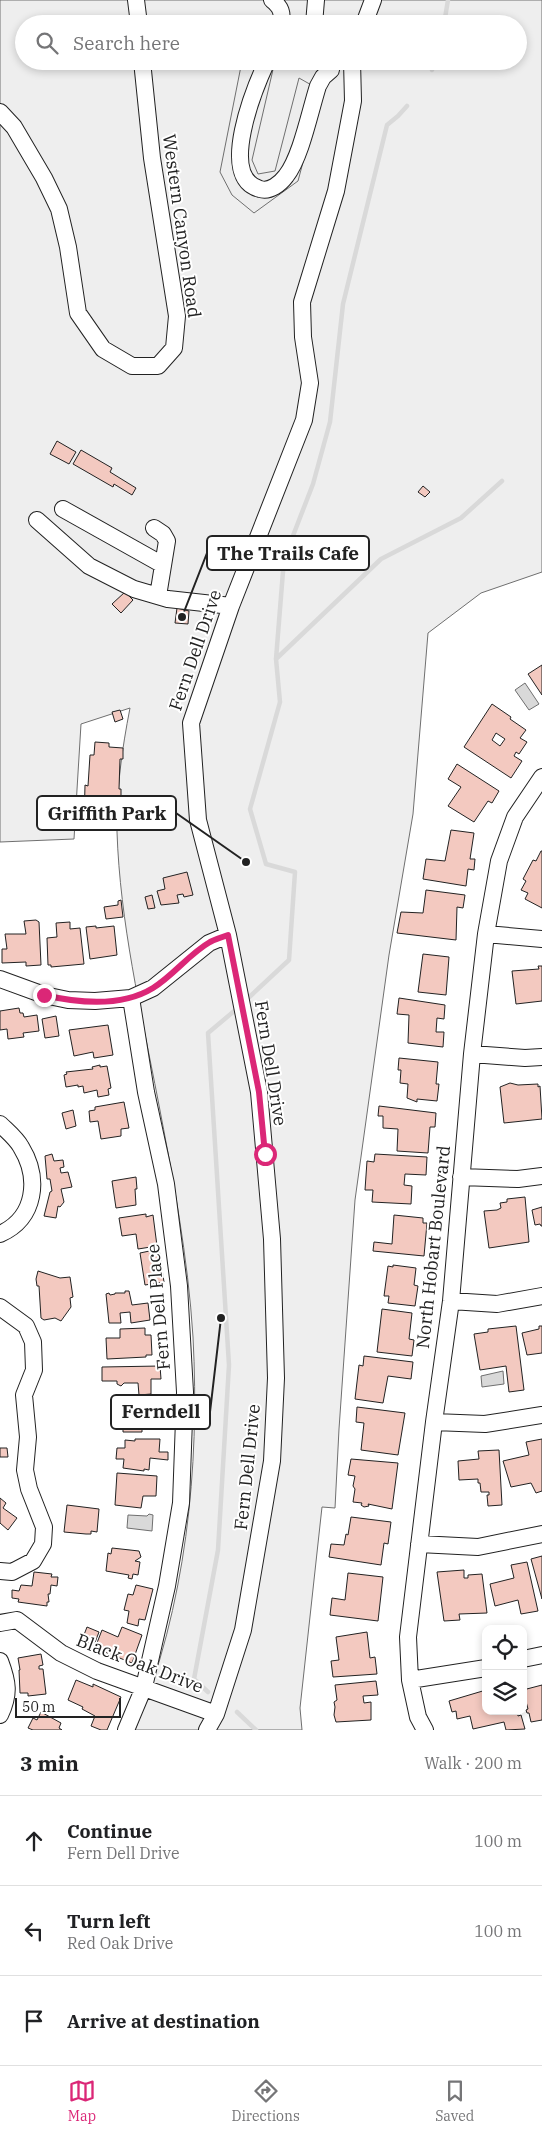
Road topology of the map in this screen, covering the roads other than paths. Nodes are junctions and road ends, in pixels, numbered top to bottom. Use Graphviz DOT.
graph roads {
  1 [pos="136,0"];
  2 [pos="272,0"];
  3 [pos="316,0"];
  4 [pos="373,0"];
  5 [pos="138,15"];
  6 [pos="282,15"];
  7 [pos="315,15"];
  8 [pos="367,15"];
  9 [pos="143,70"];
  10 [pos="263,70"];
  11 [pos="324,70"];
  12 [pos="352,70"];
  13 [pos="0,112"];
  14 [pos="63,509"];
  15 [pos="37,520"];
  16 [pos="154,528"];
  17 [pos="163,565"];
  18 [pos="158,596"];
  19 [pos="230,606"];
  20 [pos="542,777"];
  21 [pos="486,934"];
  22 [pos="228,935"];
  23 [pos="542,939"];
  24 [pos="0,980"];
  25 [pos="132,998"];
  26 [pos="472,1054"];
  27 [pos="542,1057"];
  28 [pos="0,1124"];
  29 [pos="542,1176"];
  30 [pos="461,1177"];
  31 [pos="0,1234"];
  32 [pos="542,1296"];
  33 [pos="451,1301"];
  34 [pos="0,1307"];
  35 [pos="542,1415"];
  36 [pos="434,1422"];
  37 [pos="542,1534"];
  38 [pos="420,1544"];
  39 [pos="0,1572"];
  40 [pos="0,1623"];
  41 [pos="542,1655"];
  42 [pos="527,1658"];
  43 [pos="0,1661"];
  44 [pos="482,1669"];
  45 [pos="410,1680"];
  46 [pos="144,1687"];
  47 [pos="216,1714"];
  48 [pos="0,1715"];
  49 [pos="126,1730"];
  50 [pos="207,1730"];
  51 [pos="424,1730"];
  1 -- 5 [label="street"];
  2 -- 6 [label="street"];
  3 -- 7 [label="street"];
  4 -- 8 [label="street"];
  9 -- 13 [label="street, Western Canyon Road"];
  10 -- 11 [label="street"];
  12 -- 19 [label="street, Fern Dell Drive"];
  14 -- 17 [label="street"];
  15 -- 18 [label="street"];
  16 -- 17 [label="street"];
  17 -- 18 [label="street"];
  18 -- 19 [label="street"];
  19 -- 22 [label="street, Fern Dell Drive"];
  20 -- 21 [label="street, North Hobart Boulevard"];
  21 -- 23 [label="street"];
  21 -- 26 [label="street, North Hobart Boulevard"];
  22 -- 25 [label="street"];
  22 -- 47 [label="street, Fern Dell Drive"];
  24 -- 25 [label="street"];
  25 -- 46 [label="street, Fern Dell Place"];
  26 -- 27 [label="street"];
  26 -- 30 [label="street, North Hobart Boulevard"];
  28 -- 31 [label="street"];
  29 -- 30 [label="street"];
  30 -- 33 [label="street, North Hobart Boulevard"];
  32 -- 33 [label="street"];
  33 -- 36 [label="street, North Hobart Boulevard"];
  34 -- 39 [label="street"];
  35 -- 36 [label="street"];
  36 -- 38 [label="street, North Hobart Boulevard"];
  37 -- 38 [label="street"];
  38 -- 45 [label="street, North Hobart Boulevard"];
  40 -- 46 [label="street, Black Oak Drive"];
  41 -- 42 [label="street"];
  43 -- 48 [label="street"];
  44 -- 45 [label="street"];
  45 -- 51 [label="street, North Hobart Boulevard"];
  46 -- 47 [label="street, Black Oak Drive"];
  46 -- 49 [label="street, Fern Dell Place"];
  47 -- 50 [label="street, Fern Dell Drive"];
}
